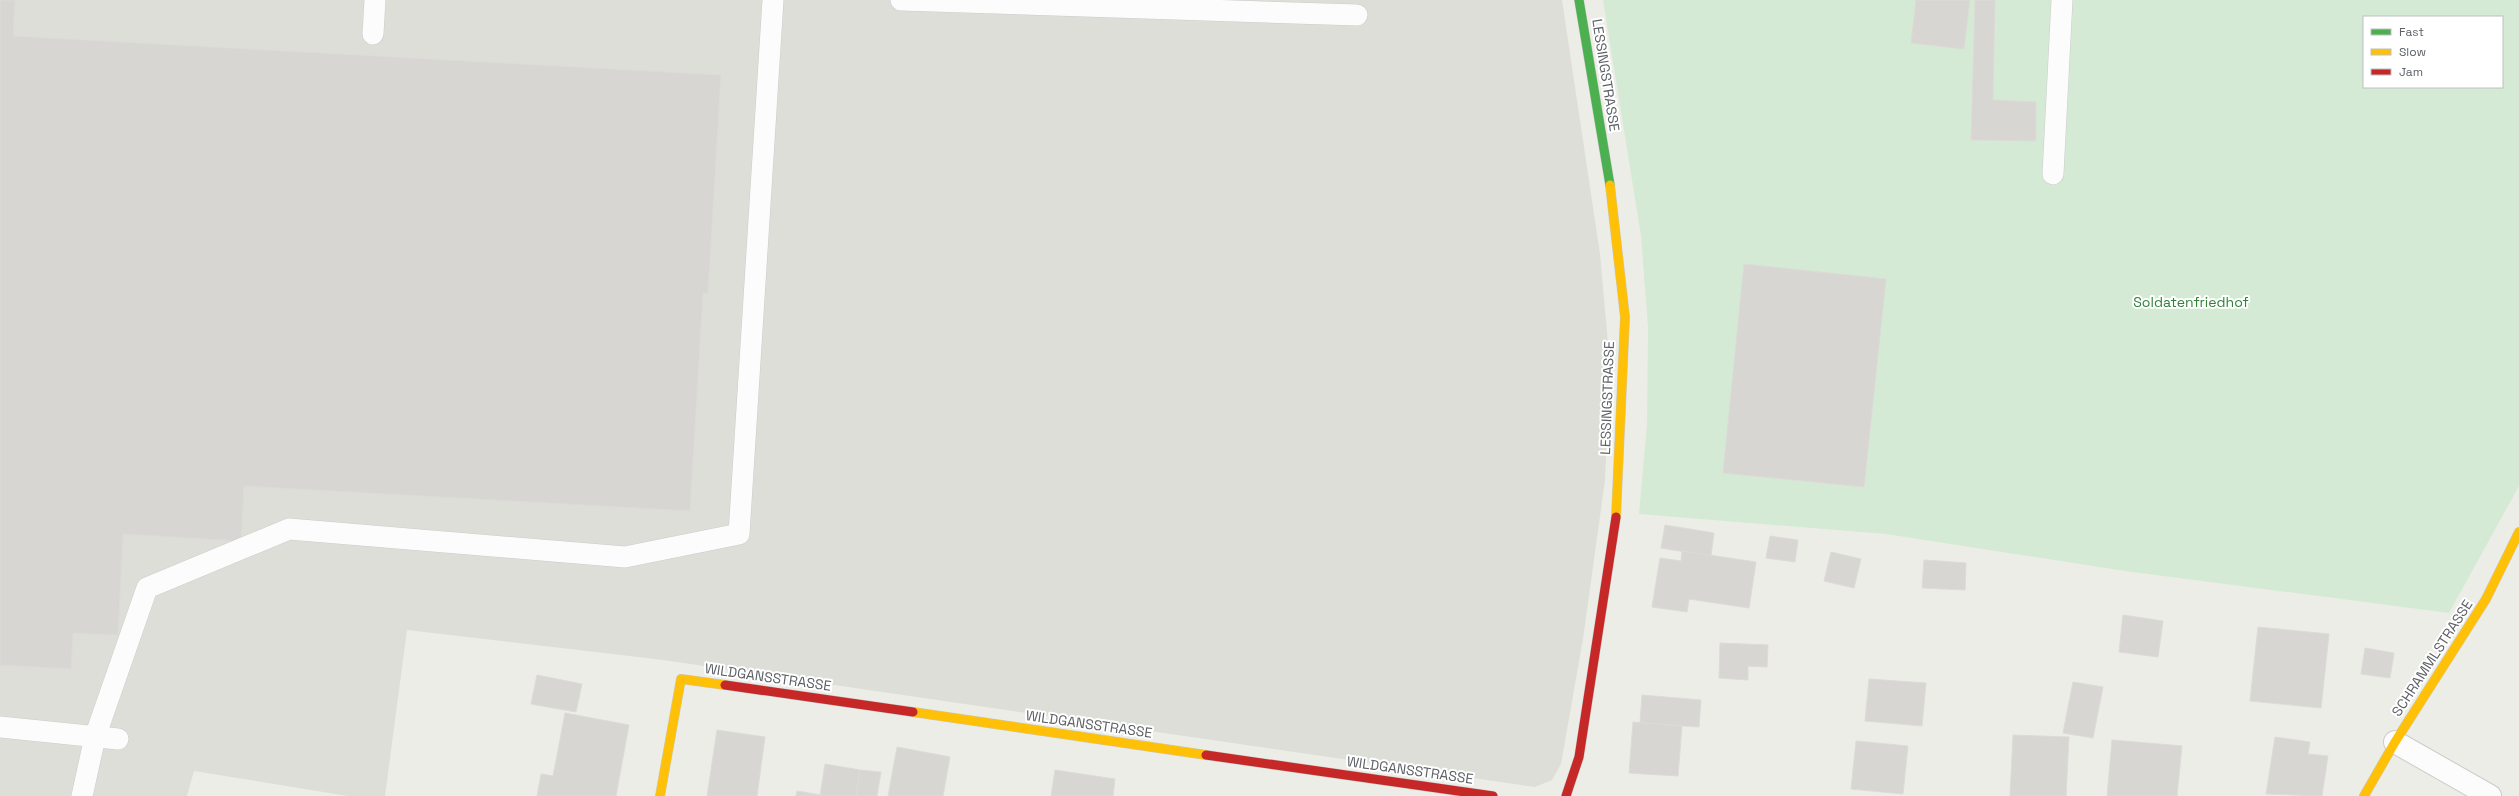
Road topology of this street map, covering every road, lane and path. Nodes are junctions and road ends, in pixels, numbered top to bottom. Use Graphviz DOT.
graph roads {
  1 [pos="375,0"];
  2 [pos="773,0"];
  3 [pos="901,0"];
  4 [pos="1579,0"];
  5 [pos="2062,0"];
  6 [pos="1357,15"];
  7 [pos="373,34"];
  8 [pos="2054,174"];
  9 [pos="2519,532"];
  10 [pos="0,727"];
  11 [pos="94,737"];
  12 [pos="118,739"];
  13 [pos="2395,742"];
  14 [pos="82,796"];
  15 [pos="660,796"];
  16 [pos="1493,796"];
  17 [pos="1566,796"];
  18 [pos="2364,796"];
  19 [pos="2490,796"];
  1 -- 7 [label="lane"];
  2 -- 11 [label="lane"];
  3 -- 6 [label="lane"];
  4 -- 17 [label="street, LESSINGSTRASSE"];
  5 -- 8 [label="lane"];
  9 -- 13 [label="street, SCHRAMMLSTRASSE"];
  10 -- 11 [label="lane"];
  11 -- 12 [label="lane"];
  11 -- 14 [label="lane"];
  13 -- 18 [label="street, SCHRAMMLSTRASSE"];
  13 -- 19 [label="street"];
  15 -- 16 [label="street, WILDGANSSTRASSE"];
}
